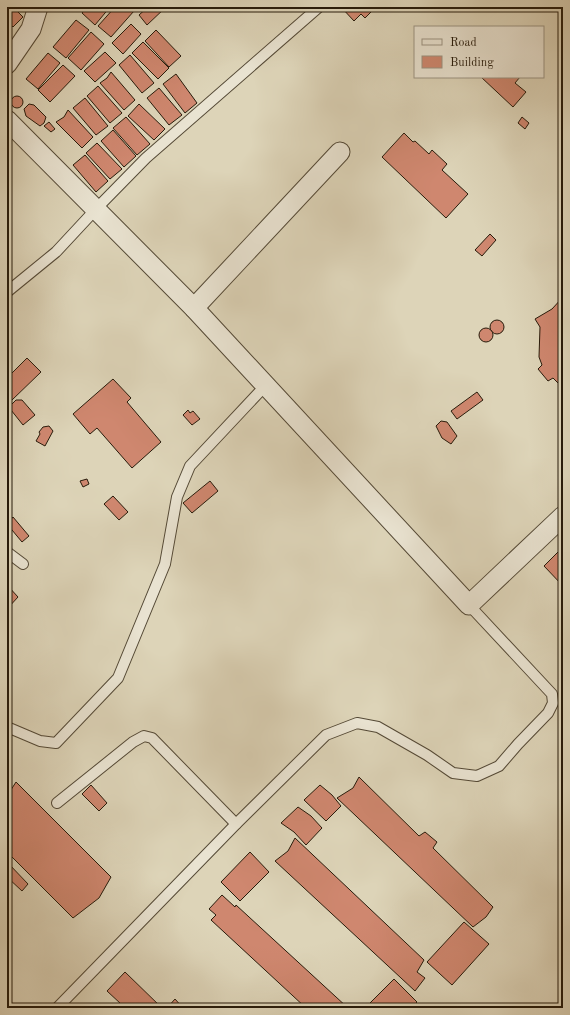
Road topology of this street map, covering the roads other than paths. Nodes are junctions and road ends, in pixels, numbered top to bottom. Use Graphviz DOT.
graph roads {
  1 [pos="38,7"];
  2 [pos="46,7"];
  3 [pos="319,7"];
  4 [pos="31,29"];
  5 [pos="7,64"];
  6 [pos="7,120"];
  7 [pos="340,152"];
  8 [pos="96,209"];
  9 [pos="7,292"];
  10 [pos="194,308"];
  11 [pos="265,386"];
  12 [pos="563,516"];
  13 [pos="7,552"];
  14 [pos="23,564"];
  15 [pos="468,605"];
  16 [pos="7,727"];
  17 [pos="57,803"];
  18 [pos="236,824"];
  19 [pos="57,1008"];
  1 -- 4 [label="street"];
  2 -- 4 [label="street"];
  3 -- 8 [label="lane"];
  4 -- 5 [label="street"];
  6 -- 8 [label="street"];
  7 -- 10 [label="street"];
  8 -- 9 [label="lane"];
  8 -- 10 [label="street"];
  10 -- 11 [label="street"];
  11 -- 15 [label="street"];
  11 -- 16 [label="lane"];
  12 -- 15 [label="street"];
  13 -- 14 [label="lane"];
  15 -- 18 [label="lane"];
  17 -- 18 [label="lane"];
  18 -- 19 [label="lane"];
}
